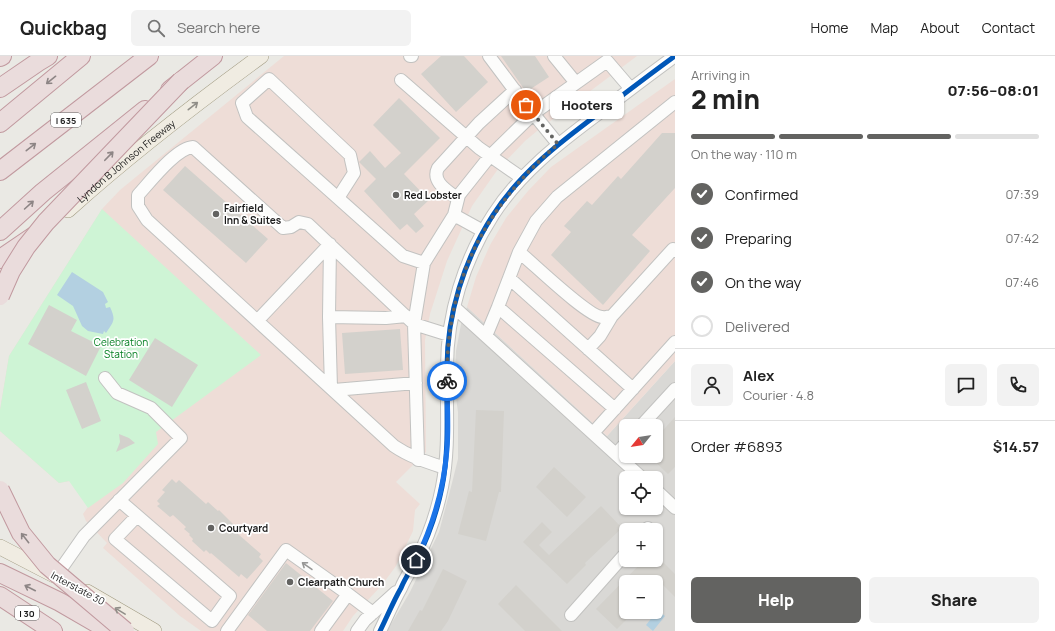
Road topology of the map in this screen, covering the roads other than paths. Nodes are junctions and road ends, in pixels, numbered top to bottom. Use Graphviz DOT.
graph roads {
  1 [pos="48,56"];
  2 [pos="82,56"];
  3 [pos="149,56"];
  4 [pos="213,56"];
  5 [pos="261,56"];
  6 [pos="490,56"];
  7 [pos="554,56"];
  8 [pos="675,56"];
  9 [pos="608,58"];
  10 [pos="401,80"];
  11 [pos="181,81"];
  12 [pos="576,83"];
  13 [pos="0,88"];
  14 [pos="631,89"];
  15 [pos="515,90"];
  16 [pos="675,102"];
  17 [pos="534,114"];
  18 [pos="0,123"];
  19 [pos="467,137"];
  20 [pos="558,144"];
  21 [pos="490,156"];
  22 [pos="0,171"];
  23 [pos="522,178"];
  24 [pos="338,198"];
  25 [pos="458,199"];
  26 [pos="454,215"];
  27 [pos="55,222"];
  28 [pos="0,231"];
  29 [pos="483,231"];
  30 [pos="330,244"];
  31 [pos="675,251"];
  32 [pos="519,252"];
  33 [pos="0,259"];
  34 [pos="424,264"];
  35 [pos="0,276"];
  36 [pos="509,278"];
  37 [pos="0,296"];
  38 [pos="454,307"];
  39 [pos="498,307"];
  40 [pos="612,316"];
  41 [pos="329,317"];
  42 [pos="258,320"];
  43 [pos="410,320"];
  44 [pos="449,335"];
  45 [pos="486,336"];
  46 [pos="675,342"];
  47 [pos="588,349"];
  48 [pos="105,378"];
  49 [pos="416,383"];
  50 [pos="675,388"];
  51 [pos="332,389"];
  52 [pos="633,389"];
  53 [pos="615,408"];
  54 [pos="647,419"];
  55 [pos="593,433"];
  56 [pos="619,451"];
  57 [pos="616,454"];
  58 [pos="418,460"];
  59 [pos="445,468"];
  60 [pos="634,471"];
  61 [pos="0,490"];
  62 [pos="663,497"];
  63 [pos="119,500"];
  64 [pos="675,508"];
  65 [pos="137,516"];
  66 [pos="3,548"];
  67 [pos="619,561"];
  68 [pos="0,573"];
  69 [pos="56,576"];
  70 [pos="401,587"];
  71 [pos="348,594"];
  72 [pos="0,596"];
  73 [pos="372,613"];
  74 [pos="572,615"];
  75 [pos="53,631"];
  76 [pos="110,631"];
  77 [pos="125,631"];
  78 [pos="154,631"];
  79 [pos="227,631"];
  80 [pos="321,631"];
  81 [pos="357,631"];
  82 [pos="380,631"];
  1 -- 13 [label="highway"];
  2 -- 18 [label="highway, one-way"];
  22 -- 3 [label="highway, I 635, one-way"];
  4 -- 11 [label="highway"];
  27 -- 5 [label="main road, Lyndon B Johnson Freeway, one-way"];
  6 -- 15 [label="street"];
  7 -- 12 [label="street"];
  8 -- 14 [label="street"];
  9 -- 12 [label="street"];
  9 -- 14 [label="street"];
  10 -- 19 [label="street"];
  28 -- 11 [label="highway, one-way, bridge"];
  37 -- 11 [label="highway, one-way, bridge"];
  12 -- 17 [label="street"];
  14 -- 20 [label="street"];
  15 -- 17 [label="street"];
  15 -- 19 [label="street"];
  16 -- 32 [label="street"];
  17 -- 20 [label="street"];
  17 -- 21 [label="street"];
  19 -- 21 [label="street"];
  19 -- 25 [label="street"];
  20 -- 23 [label="street"];
  21 -- 23 [label="street"];
  21 -- 25 [label="street"];
  23 -- 29 [label="street"];
  24 -- 24 [label="street"];
  24 -- 34 [label="street"];
  25 -- 26 [label="street"];
  26 -- 29 [label="street"];
  26 -- 34 [label="street"];
  27 -- 33 [label="highway"];
  27 -- 35 [label="main road, Lyndon B Johnson Freeway"];
  29 -- 38 [label="street"];
  30 -- 41 [label="street"];
  30 -- 42 [label="street"];
  30 -- 42 [label="street"];
  30 -- 43 [label="street"];
  31 -- 40 [label="street"];
  32 -- 36 [label="street"];
  32 -- 40 [label="street"];
  34 -- 43 [label="street"];
  36 -- 39 [label="street"];
  36 -- 47 [label="street"];
  38 -- 44 [label="street"];
  38 -- 45 [label="street"];
  39 -- 45 [label="street"];
  39 -- 53 [label="street"];
  40 -- 47 [label="street"];
  41 -- 43 [label="street"];
  41 -- 51 [label="street"];
  42 -- 51 [label="street"];
  43 -- 44 [label="street"];
  43 -- 49 [label="street"];
  44 -- 59 [label="street"];
  45 -- 55 [label="street"];
  46 -- 52 [label="street"];
  47 -- 52 [label="street"];
  48 -- 63 [label="street"];
  49 -- 51 [label="street"];
  49 -- 58 [label="street"];
  50 -- 54 [label="street"];
  51 -- 58 [label="street"];
  52 -- 53 [label="street"];
  53 -- 55 [label="street"];
  55 -- 57 [label="street"];
  56 -- 57 [label="street"];
  57 -- 60 [label="street"];
  58 -- 59 [label="street"];
  59 -- 70 [label="street"];
  77 -- 61 [label="highway, one-way, bridge"];
  62 -- 64 [label="street"];
  63 -- 65 [label="street"];
  63 -- 69 [label="street"];
  65 -- 65 [label="street"];
  66 -- 69 [label="main road, Interstate 30"];
  67 -- 74 [label="street"];
  76 -- 68 [label="highway, one-way"];
  78 -- 69 [label="main road, Interstate 30, one-way"];
  70 -- 73 [label="street"];
  70 -- 82 [label="street"];
  71 -- 73 [label="street"];
  71 -- 79 [label="street, one-way"];
  71 -- 80 [label="street"];
  72 -- 75 [label="highway, I 30"];
  73 -- 81 [label="street"];
}
